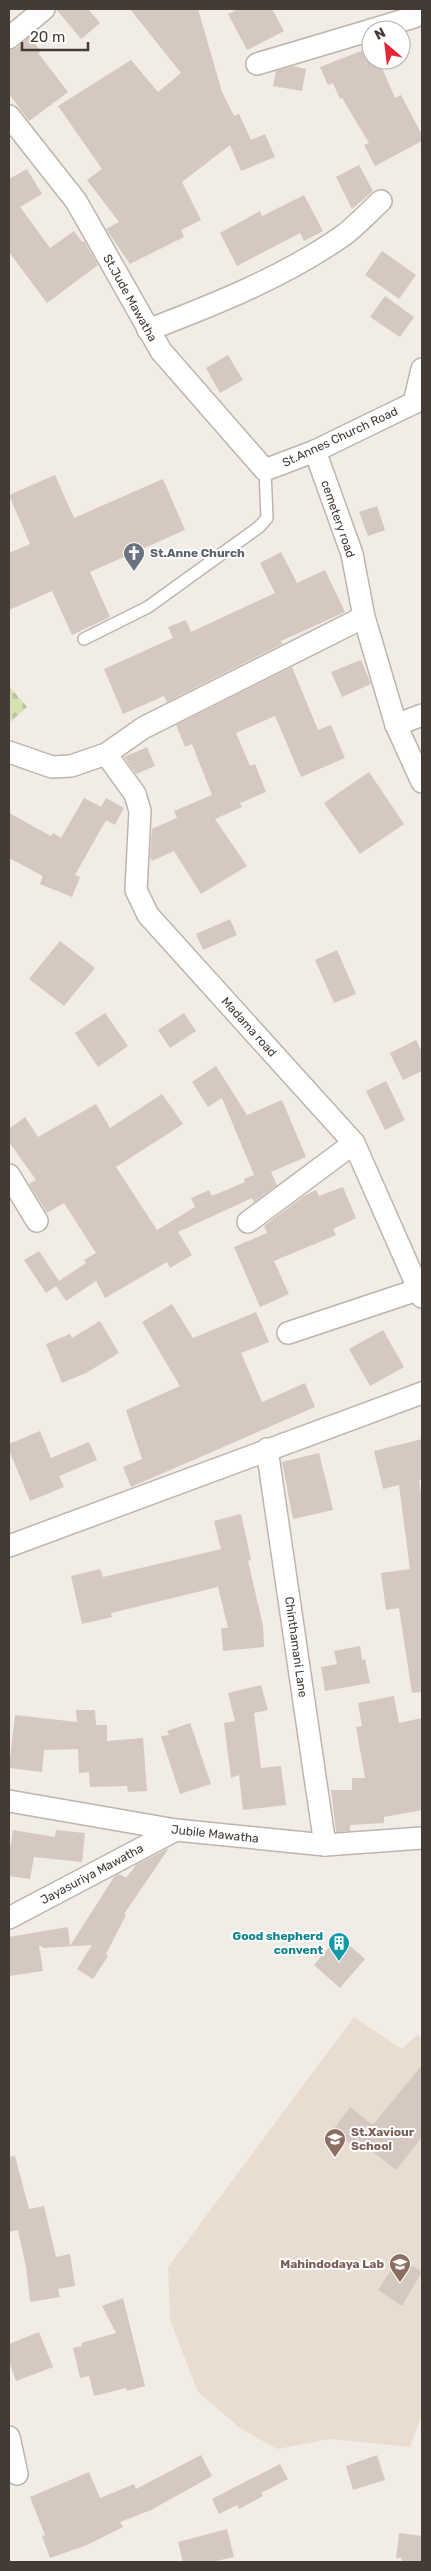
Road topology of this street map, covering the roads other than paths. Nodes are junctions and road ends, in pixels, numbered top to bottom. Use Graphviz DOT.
graph roads {
  1 [pos="44,9"];
  2 [pos="361,33"];
  3 [pos="9,38"];
  4 [pos="257,64"];
  5 [pos="9,116"];
  6 [pos="381,201"];
  7 [pos="148,330"];
  8 [pos="422,369"];
  9 [pos="418,401"];
  10 [pos="315,451"];
  11 [pos="265,470"];
  12 [pos="364,617"];
  13 [pos="84,639"];
  14 [pos="422,715"];
  15 [pos="396,724"];
  16 [pos="9,752"];
  17 [pos="106,754"];
  18 [pos="422,782"];
  19 [pos="354,1143"];
  20 [pos="9,1175"];
  21 [pos="37,1221"];
  22 [pos="248,1222"];
  23 [pos="421,1293"];
  24 [pos="288,1333"];
  25 [pos="422,1393"];
  26 [pos="267,1449"];
  27 [pos="9,1546"];
  28 [pos="9,1800"];
  29 [pos="176,1830"];
  30 [pos="422,1838"];
  31 [pos="325,1845"];
  32 [pos="9,1918"];
  33 [pos="9,2437"];
  34 [pos="17,2474"];
  1 -- 3 [label="street"];
  2 -- 4 [label="street"];
  5 -- 7 [label="street, St.Jude Mawatha"];
  6 -- 7 [label="street"];
  7 -- 11 [label="street, St.Jude Mawatha"];
  8 -- 9 [label="street, St.Annes Church Road"];
  9 -- 10 [label="street, St.Annes Church Road"];
  10 -- 11 [label="street, St.Annes Church Road"];
  10 -- 12 [label="street, cemetery road"];
  11 -- 13 [label="lane"];
  12 -- 15 [label="street, cemetery road"];
  12 -- 17 [label="street"];
  14 -- 15 [label="street"];
  15 -- 18 [label="street, cemetery road"];
  16 -- 17 [label="street"];
  17 -- 19 [label="street, Madama road"];
  19 -- 22 [label="street"];
  19 -- 23 [label="street, Madama road"];
  20 -- 21 [label="street"];
  23 -- 24 [label="street"];
  25 -- 26 [label="street"];
  26 -- 27 [label="street"];
  26 -- 31 [label="street, Chinthamani Lane"];
  28 -- 29 [label="street, Jubile Mawatha"];
  29 -- 31 [label="street, Jubile Mawatha"];
  29 -- 32 [label="street, Jayasuriya Mawatha"];
  30 -- 31 [label="street, Jubile Mawatha"];
  33 -- 34 [label="street"];
}
